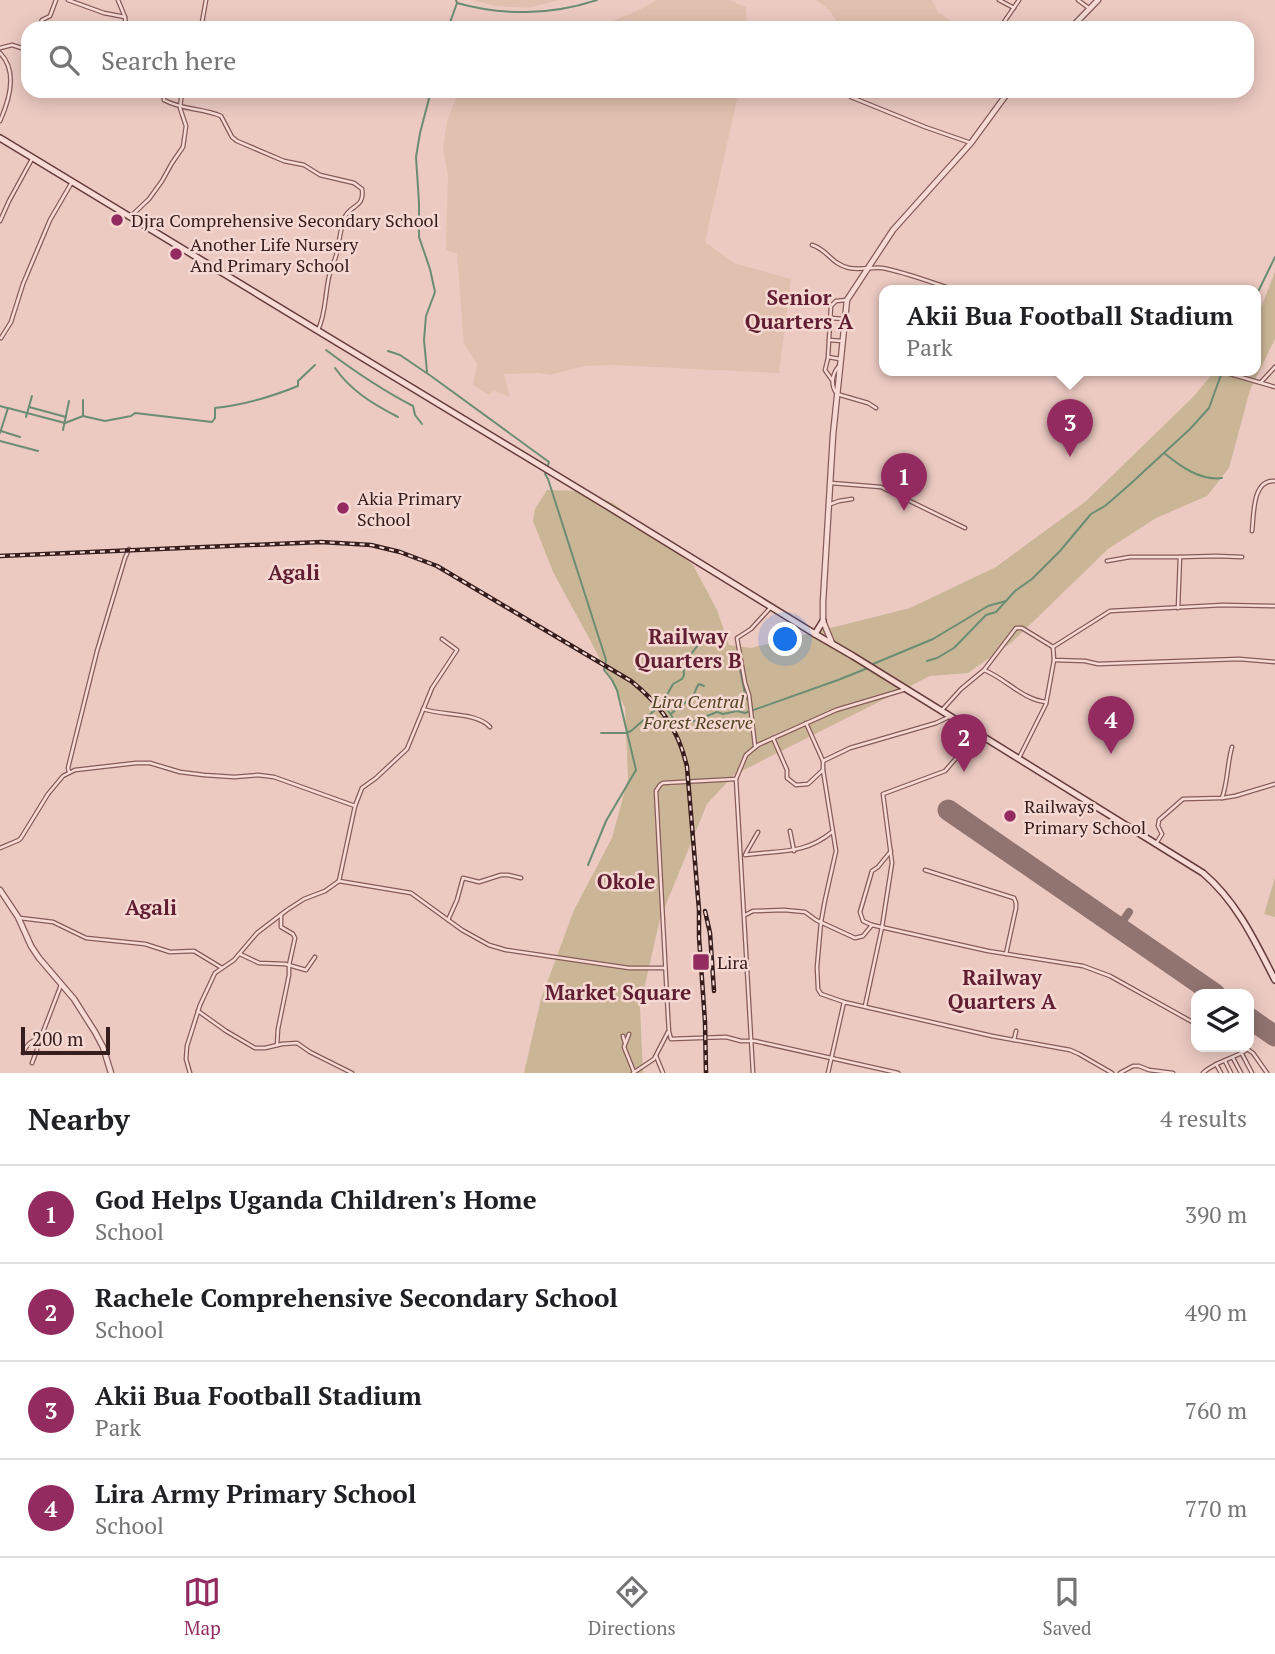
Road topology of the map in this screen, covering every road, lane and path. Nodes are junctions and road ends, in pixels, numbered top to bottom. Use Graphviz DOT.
graph roads {
  1 [pos="56,0"];
  2 [pos="68,0"];
  3 [pos="118,0"];
  4 [pos="206,0"];
  5 [pos="999,0"];
  6 [pos="1019,0"];
  7 [pos="1078,0"];
  8 [pos="1098,0"];
  9 [pos="1014,8"];
  10 [pos="1090,9"];
  11 [pos="125,17"];
  12 [pos="42,21"];
  13 [pos="125,21"];
  14 [pos="202,21"];
  15 [pos="1005,21"];
  16 [pos="1078,21"];
  17 [pos="21,48"];
  18 [pos="0,51"];
  19 [pos="164,98"];
  20 [pos="181,98"];
  21 [pos="853,98"];
  22 [pos="1004,98"];
  23 [pos="180,107"];
  24 [pos="0,121"];
  25 [pos="0,138"];
  26 [pos="971,143"];
  27 [pos="33,158"];
  28 [pos="72,182"];
  29 [pos="130,217"];
  30 [pos="0,222"];
  31 [pos="812,244"];
  32 [pos="874,259"];
  33 [pos="880,268"];
  34 [pos="866,270"];
  35 [pos="938,285"];
  36 [pos="847,300"];
  37 [pos="831,318"];
  38 [pos="844,319"];
  39 [pos="318,330"];
  40 [pos="1,338"];
  41 [pos="829,341"];
  42 [pos="842,341"];
  43 [pos="828,358"];
  44 [pos="840,359"];
  45 [pos="839,366"];
  46 [pos="1275,367"];
  47 [pos="1239,376"];
  48 [pos="832,380"];
  49 [pos="1261,382"];
  50 [pos="1275,387"];
  51 [pos="836,394"];
  52 [pos="876,408"];
  53 [pos="1275,481"];
  54 [pos="830,483"];
  55 [pos="852,499"];
  56 [pos="828,505"];
  57 [pos="965,528"];
  58 [pos="1252,531"];
  59 [pos="129,549"];
  60 [pos="1180,557"];
  61 [pos="1241,557"];
  62 [pos="1107,561"];
  63 [pos="772,606"];
  64 [pos="1275,606"];
  65 [pos="1178,608"];
  66 [pos="823,621"];
  67 [pos="815,634"];
  68 [pos="442,639"];
  69 [pos="833,644"];
  70 [pos="1053,647"];
  71 [pos="1054,660"];
  72 [pos="1275,662"];
  73 [pos="984,670"];
  74 [pos="906,689"];
  75 [pos="1046,702"];
  76 [pos="423,709"];
  77 [pos="942,710"];
  78 [pos="951,716"];
  79 [pos="806,723"];
  80 [pos="490,727"];
  81 [pos="976,731"];
  82 [pos="773,738"];
  83 [pos="755,747"];
  84 [pos="1231,747"];
  85 [pos="1019,758"];
  86 [pos="823,761"];
  87 [pos="822,770"];
  88 [pos="69,772"];
  89 [pos="736,779"];
  90 [pos="1275,783"];
  91 [pos="1222,798"];
  92 [pos="355,806"];
  93 [pos="790,831"];
  94 [pos="758,832"];
  95 [pos="832,832"];
  96 [pos="1156,843"];
  97 [pos="0,848"];
  98 [pos="794,850"];
  99 [pos="891,851"];
  100 [pos="745,855"];
  101 [pos="740,859"];
  102 [pos="925,870"];
  103 [pos="521,878"];
  104 [pos="339,881"];
  105 [pos="0,890"];
  106 [pos="281,915"];
  107 [pos="743,916"];
  108 [pos="18,918"];
  109 [pos="448,920"];
  110 [pos="821,922"];
  111 [pos="872,925"];
  112 [pos="882,927"];
  113 [pos="240,954"];
  114 [pos="1006,954"];
  115 [pos="315,957"];
  116 [pos="289,965"];
  117 [pos="222,968"];
  118 [pos="665,968"];
  119 [pos="1275,980"];
  120 [pos="61,985"];
  121 [pos="844,1002"];
  122 [pos="865,1006"];
  123 [pos="198,1011"];
  124 [pos="1191,1021"];
  125 [pos="668,1028"];
  126 [pos="1016,1031"];
  127 [pos="629,1034"];
  128 [pos="623,1036"];
  129 [pos="36,1039"];
  130 [pos="1014,1040"];
  131 [pos="751,1041"];
  132 [pos="625,1043"];
  133 [pos="277,1045"];
  134 [pos="1244,1052"];
  135 [pos="1251,1052"];
  136 [pos="23,1054"];
  137 [pos="1241,1054"];
  138 [pos="656,1056"];
  139 [pos="831,1058"];
  140 [pos="1233,1058"];
  141 [pos="1225,1061"];
  142 [pos="32,1063"];
  143 [pos="1216,1064"];
  144 [pos="1204,1072"];
  145 [pos="111,1073"];
  146 [pos="190,1073"];
  147 [pos="352,1073"];
  148 [pos="633,1073"];
  149 [pos="663,1073"];
  150 [pos="753,1073"];
  151 [pos="828,1073"];
  152 [pos="898,1073"];
  153 [pos="1112,1073"];
  154 [pos="1120,1073"];
  155 [pos="1173,1073"];
  156 [pos="1221,1073"];
  157 [pos="1231,1073"];
  158 [pos="1241,1073"];
  159 [pos="1252,1073"];
  160 [pos="1267,1073"];
  1 -- 12 [label="street"];
  2 -- 11 [label="street"];
  3 -- 11 [label="street"];
  4 -- 14 [label="street"];
  5 -- 9 [label="street"];
  6 -- 9 [label="street"];
  7 -- 10 [label="street"];
  8 -- 10 [label="street"];
  9 -- 15 [label="street"];
  10 -- 16 [label="street"];
  11 -- 13 [label="street"];
  17 -- 18 [label="street"];
  18 -- 24 [label="street"];
  19 -- 23 [label="street"];
  20 -- 23 [label="street"];
  21 -- 26 [label="street"];
  22 -- 26 [label="street"];
  23 -- 29 [label="street"];
  23 -- 39 [label="street"];
  25 -- 27 [label="main road"];
  26 -- 32 [label="street"];
  27 -- 28 [label="main road"];
  27 -- 30 [label="street"];
  28 -- 29 [label="main road"];
  28 -- 40 [label="street"];
  29 -- 39 [label="main road"];
  31 -- 34 [label="street"];
  32 -- 33 [label="street"];
  32 -- 34 [label="street"];
  33 -- 34 [label="street"];
  33 -- 35 [label="street"];
  34 -- 36 [label="street"];
  36 -- 37 [label="street"];
  36 -- 38 [label="street"];
  37 -- 38 [label="street"];
  37 -- 41 [label="street"];
  38 -- 42 [label="street"];
  39 -- 63 [label="main road"];
  41 -- 42 [label="street"];
  41 -- 43 [label="street"];
  42 -- 44 [label="street"];
  43 -- 44 [label="street"];
  43 -- 48 [label="street"];
  44 -- 45 [label="street"];
  45 -- 48 [label="street"];
  45 -- 51 [label="street"];
  46 -- 49 [label="street"];
  47 -- 49 [label="street"];
  48 -- 51 [label="street"];
  49 -- 50 [label="street"];
  51 -- 52 [label="street"];
  51 -- 54 [label="street"];
  53 -- 58 [label="street"];
  54 -- 56 [label="street"];
  54 -- 57 [label="street"];
  55 -- 56 [label="street"];
  56 -- 66 [label="street"];
  59 -- 88 [label="street"];
  60 -- 61 [label="street"];
  60 -- 62 [label="street"];
  60 -- 65 [label="street"];
  63 -- 67 [label="main road"];
  63 -- 83 [label="street"];
  64 -- 65 [label="street"];
  65 -- 70 [label="street"];
  66 -- 67 [label="main road"];
  66 -- 69 [label="street"];
  67 -- 69 [label="main road"];
  68 -- 76 [label="street"];
  69 -- 74 [label="main road"];
  70 -- 71 [label="street"];
  70 -- 73 [label="street"];
  71 -- 72 [label="street"];
  71 -- 75 [label="street"];
  73 -- 75 [label="street"];
  73 -- 77 [label="street"];
  74 -- 77 [label="main road"];
  74 -- 79 [label="street"];
  75 -- 85 [label="street"];
  76 -- 80 [label="street"];
  76 -- 92 [label="street"];
  77 -- 78 [label="main road"];
  78 -- 81 [label="main road"];
  78 -- 86 [label="street"];
  79 -- 82 [label="street"];
  79 -- 86 [label="street"];
  81 -- 85 [label="main road"];
  81 -- 99 [label="street"];
  82 -- 83 [label="street"];
  82 -- 87 [label="street"];
  83 -- 89 [label="street"];
  84 -- 91 [label="street"];
  85 -- 96 [label="main road"];
  86 -- 87 [label="street"];
  87 -- 95 [label="street"];
  88 -- 92 [label="street"];
  88 -- 97 [label="street"];
  89 -- 101 [label="street"];
  89 -- 118 [label="street"];
  90 -- 91 [label="street"];
  91 -- 96 [label="street"];
  92 -- 104 [label="street"];
  93 -- 98 [label="street"];
  94 -- 100 [label="street"];
  95 -- 98 [label="street"];
  95 -- 110 [label="street"];
  96 -- 119 [label="main road"];
  98 -- 100 [label="street"];
  99 -- 111 [label="street"];
  99 -- 112 [label="street"];
  100 -- 101 [label="street"];
  101 -- 107 [label="street"];
  102 -- 114 [label="street"];
  103 -- 109 [label="street"];
  104 -- 106 [label="street"];
  104 -- 109 [label="street"];
  105 -- 108 [label="street"];
  106 -- 113 [label="street"];
  106 -- 116 [label="street"];
  107 -- 110 [label="street"];
  107 -- 131 [label="street"];
  108 -- 117 [label="street"];
  108 -- 120 [label="street"];
  109 -- 118 [label="street"];
  110 -- 111 [label="street"];
  110 -- 121 [label="street"];
  111 -- 112 [label="street"];
  112 -- 114 [label="street"];
  112 -- 122 [label="street"];
  113 -- 116 [label="street"];
  113 -- 117 [label="street"];
  114 -- 124 [label="street"];
  115 -- 116 [label="street"];
  116 -- 133 [label="street"];
  117 -- 123 [label="street"];
  118 -- 125 [label="street"];
  120 -- 129 [label="street"];
  120 -- 145 [label="street"];
  121 -- 122 [label="street"];
  121 -- 139 [label="street"];
  122 -- 130 [label="street"];
  123 -- 133 [label="street"];
  123 -- 146 [label="street"];
  125 -- 131 [label="street"];
  125 -- 138 [label="street"];
  126 -- 130 [label="street"];
  127 -- 132 [label="street"];
  128 -- 132 [label="street"];
  129 -- 136 [label="street"];
  129 -- 142 [label="street"];
  130 -- 153 [label="street"];
  131 -- 139 [label="street"];
  131 -- 150 [label="street"];
  132 -- 148 [label="street"];
  133 -- 147 [label="street"];
  134 -- 137 [label="street"];
  135 -- 160 [label="street"];
  137 -- 140 [label="street"];
  137 -- 159 [label="street"];
  138 -- 148 [label="street"];
  138 -- 149 [label="street"];
  139 -- 151 [label="street"];
  139 -- 152 [label="street"];
  140 -- 141 [label="street"];
  140 -- 158 [label="street"];
  141 -- 143 [label="street"];
  141 -- 157 [label="street"];
  143 -- 144 [label="street"];
  143 -- 156 [label="street"];
  154 -- 155 [label="street"];
}
